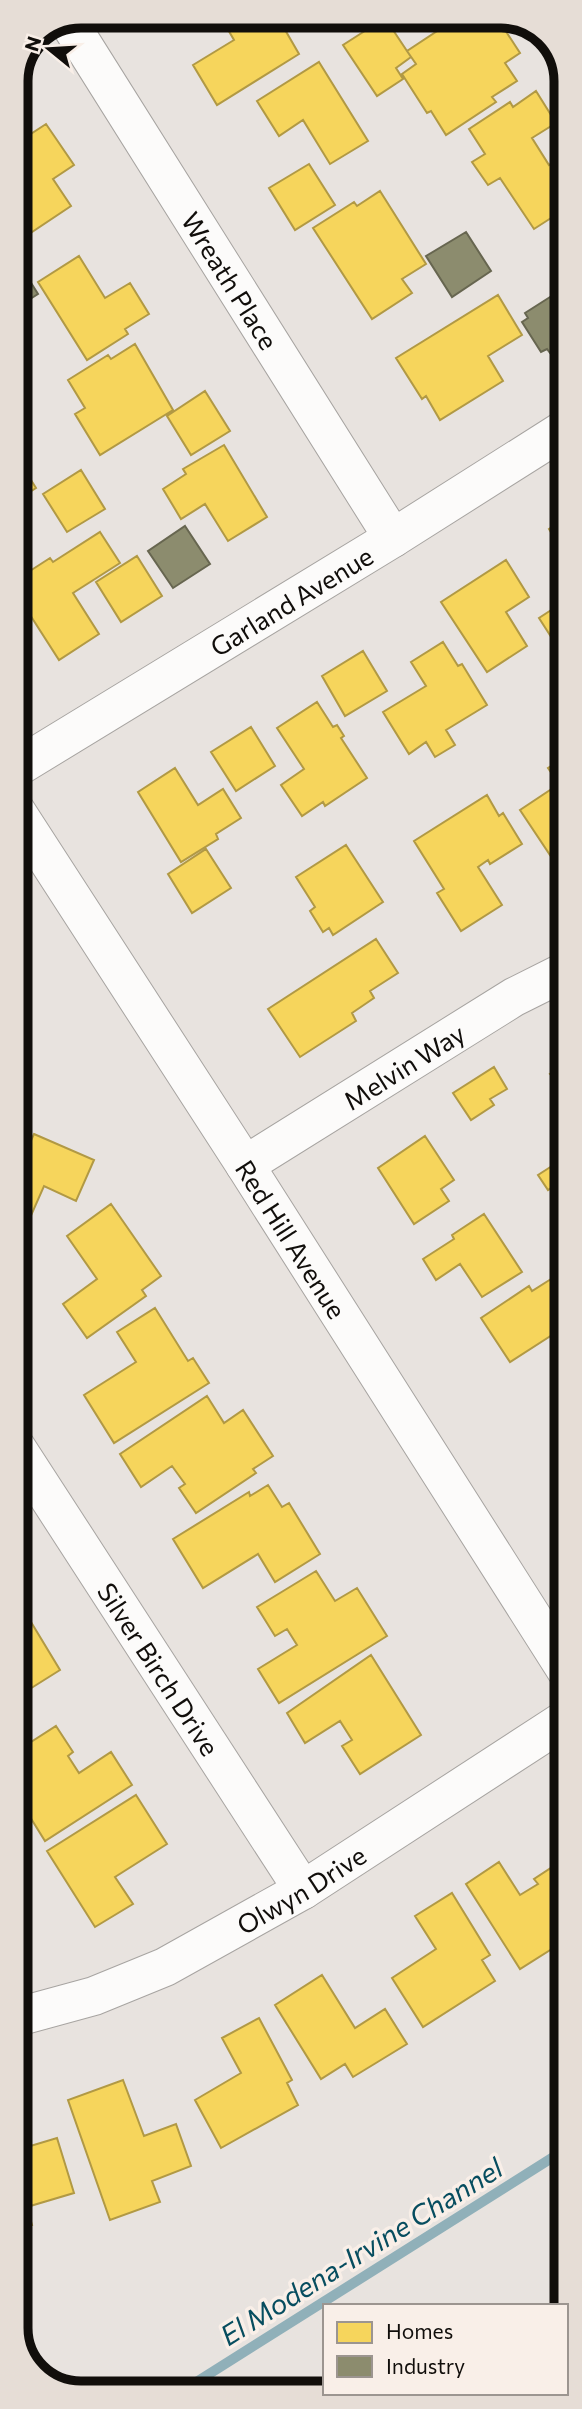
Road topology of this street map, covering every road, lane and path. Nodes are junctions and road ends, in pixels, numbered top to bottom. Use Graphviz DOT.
graph roads {
  1 [pos="73,29"];
  2 [pos="554,436"];
  3 [pos="393,538"];
  4 [pos="28,761"];
  5 [pos="28,830"];
  6 [pos="554,977"];
  7 [pos="245,1166"];
  8 [pos="28,1466"];
  9 [pos="554,1651"];
  10 [pos="554,1727"];
  11 [pos="303,1890"];
  12 [pos="28,2014"];
  1 -- 3 [label="street, Wreath Place"];
  2 -- 3 [label="street, Garland Avenue"];
  3 -- 4 [label="street, Garland Avenue"];
  5 -- 7 [label="street, Red Hill Avenue"];
  6 -- 7 [label="street, Melvin Way"];
  7 -- 9 [label="street, Red Hill Avenue"];
  8 -- 11 [label="street, Silver Birch Drive"];
  10 -- 11 [label="street, Olwyn Drive"];
  11 -- 12 [label="street, Olwyn Drive"];
}
